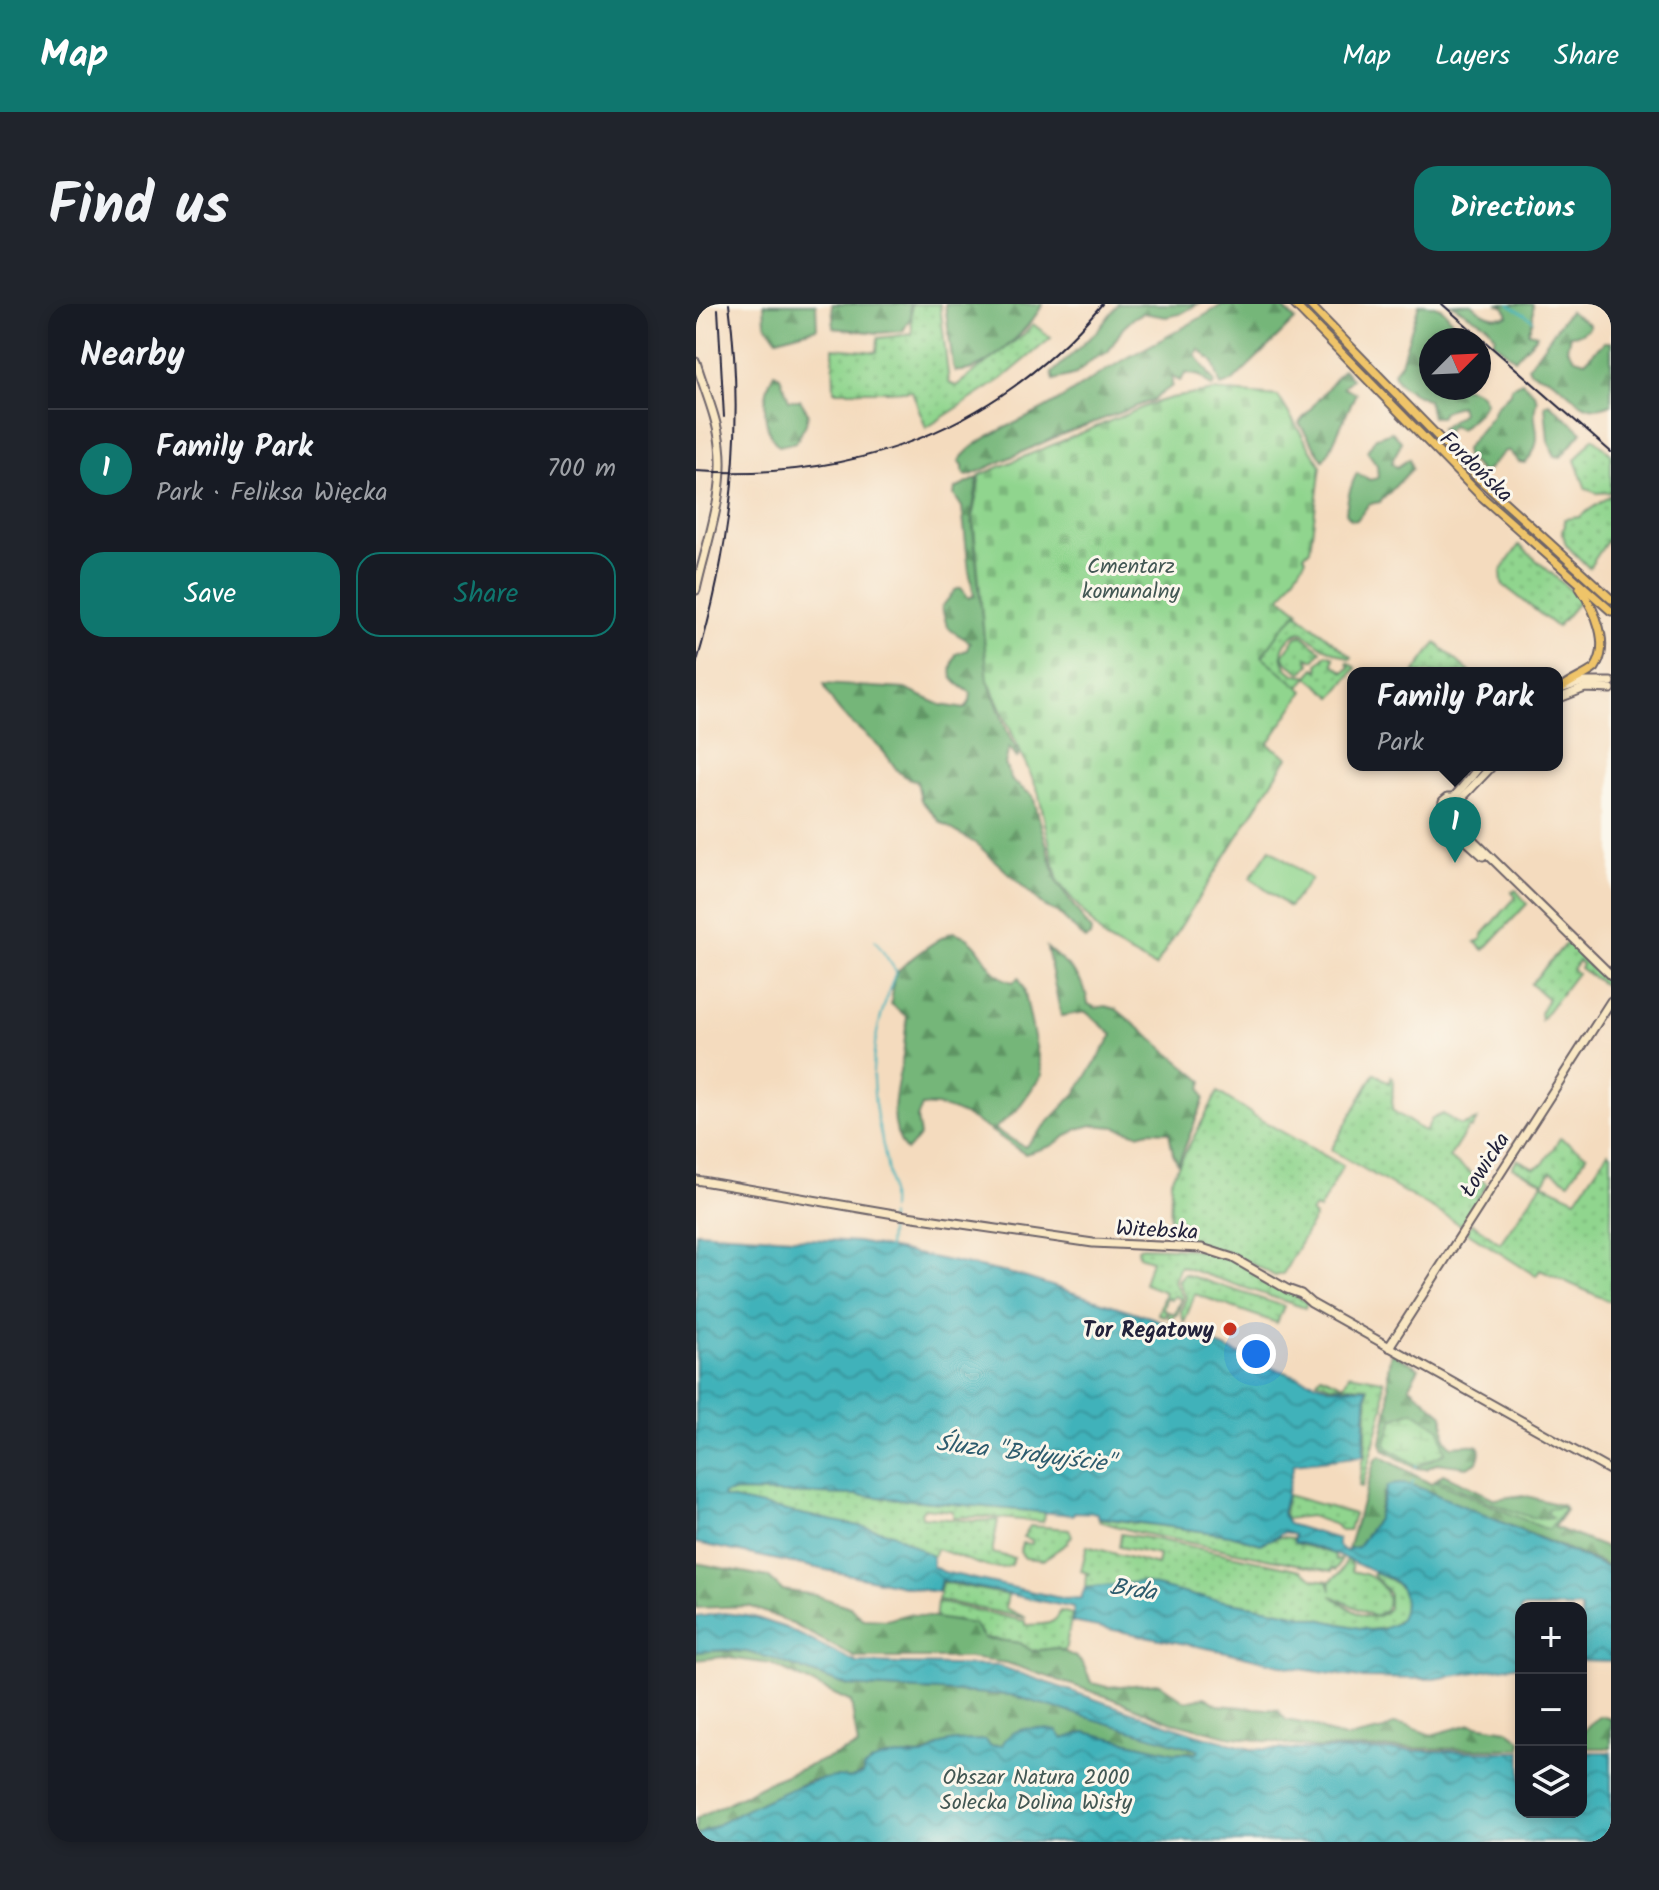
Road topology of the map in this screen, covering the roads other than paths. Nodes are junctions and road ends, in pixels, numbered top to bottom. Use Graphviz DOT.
graph roads {
  1 [pos="1294,304"];
  2 [pos="1309,304"];
  3 [pos="696,362"];
  4 [pos="1575,580"];
  5 [pos="696,590"];
  6 [pos="1611,599"];
  7 [pos="1611,611"];
  8 [pos="1611,682"];
  9 [pos="1563,687"];
  10 [pos="1563,688"];
  11 [pos="1611,689"];
  12 [pos="1563,697"];
  13 [pos="1477,771"];
  14 [pos="1487,771"];
  15 [pos="1457,799"];
  16 [pos="1455,814"];
  17 [pos="1611,975"];
  18 [pos="1611,1001"];
  19 [pos="696,1180"];
  20 [pos="1389,1347"];
  21 [pos="1611,1471"];
  1 -- 4 [label="main road, Fordońska"];
  2 -- 6 [label="main road, Fordońska"];
  3 -- 5 [label="street"];
  4 -- 7 [label="main road, Fordońska"];
  4 -- 9 [label="main road"];
  8 -- 10 [label="street"];
  11 -- 12 [label="street"];
  13 -- 15 [label="street"];
  14 -- 15 [label="street"];
  15 -- 16 [label="street"];
  15 -- 16 [label="street"];
  16 -- 17 [label="street"];
  18 -- 20 [label="street, Łowicka"];
  19 -- 20 [label="street, Witebska"];
  20 -- 21 [label="street, Witebska"];
}
